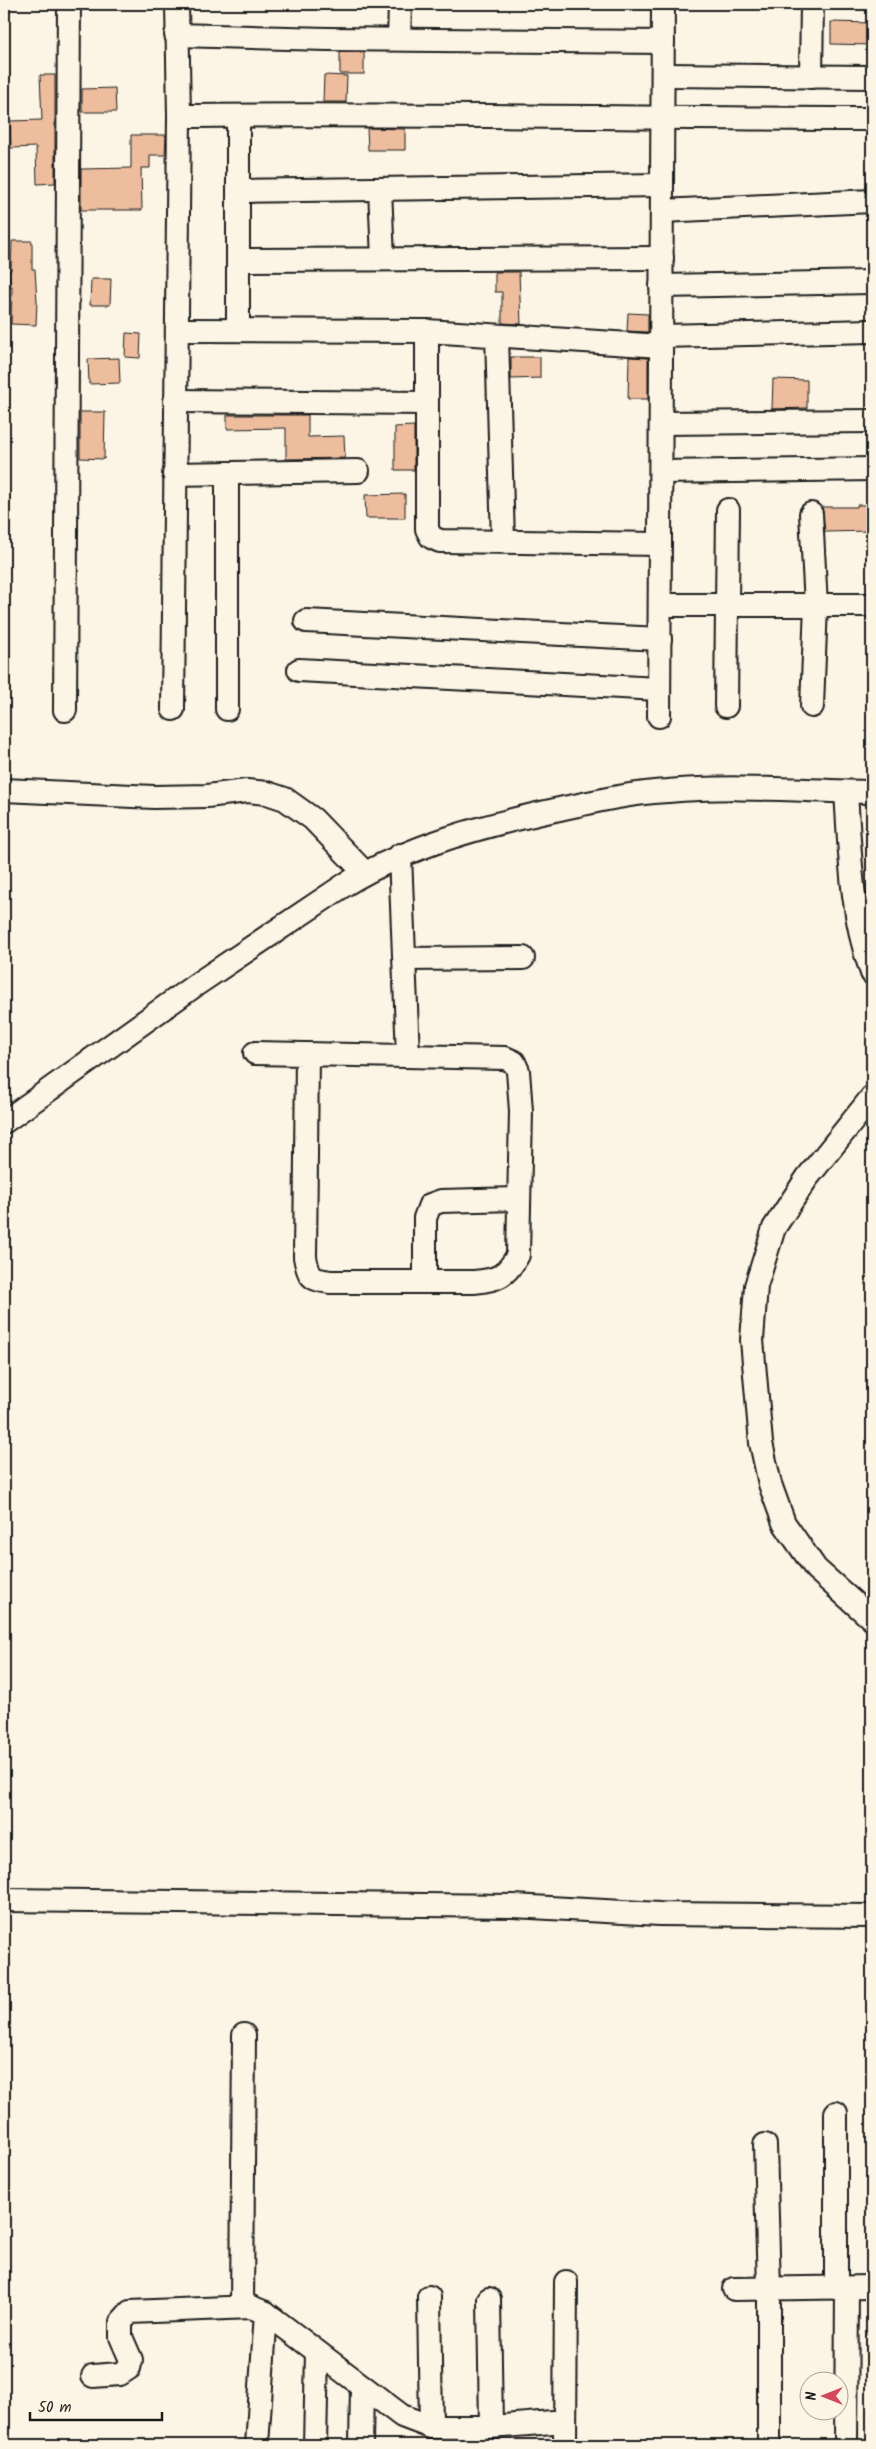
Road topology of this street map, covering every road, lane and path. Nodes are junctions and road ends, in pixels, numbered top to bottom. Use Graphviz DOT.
graph roads {
  1 [pos="69,4"];
  2 [pos="177,4"];
  3 [pos="400,4"];
  4 [pos="663,4"];
  5 [pos="812,4"];
  6 [pos="176,34"];
  7 [pos="399,40"];
  8 [pos="663,42"];
  9 [pos="662,75"];
  10 [pos="810,77"];
  11 [pos="872,77"];
  12 [pos="179,116"];
  13 [pos="238,116"];
  14 [pos="662,119"];
  15 [pos="872,119"];
  16 [pos="662,185"];
  17 [pos="380,188"];
  18 [pos="238,191"];
  19 [pos="872,201"];
  20 [pos="662,211"];
  21 [pos="662,258"];
  22 [pos="383,259"];
  23 [pos="238,260"];
  24 [pos="872,282"];
  25 [pos="661,286"];
  26 [pos="177,330"];
  27 [pos="238,330"];
  28 [pos="427,331"];
  29 [pos="872,331"];
  30 [pos="497,336"];
  31 [pos="661,341"];
  32 [pos="175,401"];
  33 [pos="427,403"];
  34 [pos="872,421"];
  35 [pos="661,423"];
  36 [pos="872,470"];
  37 [pos="358,471"];
  38 [pos="660,472"];
  39 [pos="227,473"];
  40 [pos="174,474"];
  41 [pos="728,510"];
  42 [pos="811,514"];
  43 [pos="503,541"];
  44 [pos="660,544"];
  45 [pos="660,605"];
  46 [pos="728,605"];
  47 [pos="816,605"];
  48 [pos="872,605"];
  49 [pos="306,621"];
  50 [pos="660,639"];
  51 [pos="299,670"];
  52 [pos="659,688"];
  53 [pos="726,706"];
  54 [pos="812,706"];
  55 [pos="173,709"];
  56 [pos="227,709"];
  57 [pos="66,710"];
  58 [pos="659,716"];
  59 [pos="4,790"];
  60 [pos="846,792"];
  61 [pos="872,792"];
  62 [pos="400,855"];
  63 [pos="365,873"];
  64 [pos="522,958"];
  65 [pos="405,959"];
  66 [pos="872,973"];
  67 [pos="255,1053"];
  68 [pos="307,1054"];
  69 [pos="408,1056"];
  70 [pos="872,1097"];
  71 [pos="4,1122"];
  72 [pos="518,1199"];
  73 [pos="426,1282"];
  74 [pos="872,1619"];
  75 [pos="4,1900"];
  76 [pos="872,1916"];
  77 [pos="244,2035"];
  78 [pos="836,2113"];
  79 [pos="765,2145"];
  80 [pos="566,2282"];
  81 [pos="872,2287"];
  82 [pos="841,2288"];
  83 [pos="734,2289"];
  84 [pos="769,2289"];
  85 [pos="429,2297"];
  86 [pos="489,2299"];
  87 [pos="242,2307"];
  88 [pos="266,2313"];
  89 [pos="317,2352"];
  90 [pos="93,2376"];
  91 [pos="362,2386"];
  92 [pos="566,2421"];
  93 [pos="431,2427"];
  94 [pos="491,2427"];
  95 [pos="257,2445"];
  96 [pos="315,2445"];
  97 [pos="361,2445"];
  98 [pos="566,2445"];
  99 [pos="769,2445"];
  100 [pos="846,2445"];
  1 -- 57 [label="street"];
  2 -- 6 [label="street"];
  3 -- 7 [label="street"];
  4 -- 8 [label="street"];
  5 -- 10 [label="street"];
  6 -- 7 [label="street"];
  6 -- 12 [label="street"];
  7 -- 8 [label="street"];
  8 -- 9 [label="street"];
  9 -- 10 [label="street"];
  9 -- 14 [label="street"];
  10 -- 11 [label="street"];
  12 -- 13 [label="street"];
  12 -- 26 [label="street"];
  13 -- 14 [label="street"];
  13 -- 18 [label="street"];
  14 -- 15 [label="street"];
  14 -- 16 [label="street"];
  16 -- 17 [label="street"];
  16 -- 20 [label="street"];
  17 -- 18 [label="street"];
  17 -- 22 [label="street"];
  18 -- 23 [label="street"];
  19 -- 20 [label="street"];
  20 -- 21 [label="street"];
  21 -- 22 [label="street"];
  21 -- 25 [label="street"];
  22 -- 23 [label="street"];
  23 -- 27 [label="street"];
  24 -- 25 [label="street"];
  25 -- 31 [label="street"];
  26 -- 27 [label="street"];
  26 -- 32 [label="street"];
  27 -- 28 [label="street"];
  28 -- 30 [label="street"];
  28 -- 33 [label="street"];
  29 -- 31 [label="street"];
  30 -- 31 [label="street"];
  30 -- 43 [label="street"];
  31 -- 35 [label="street"];
  32 -- 33 [label="street"];
  32 -- 40 [label="street"];
  33 -- 43 [label="street"];
  34 -- 35 [label="street"];
  35 -- 38 [label="street"];
  36 -- 38 [label="street"];
  37 -- 39 [label="street"];
  38 -- 44 [label="street"];
  39 -- 40 [label="street"];
  39 -- 56 [label="street"];
  40 -- 55 [label="street"];
  41 -- 46 [label="street"];
  42 -- 47 [label="street"];
  43 -- 44 [label="street"];
  44 -- 45 [label="street"];
  45 -- 46 [label="street"];
  45 -- 50 [label="street"];
  46 -- 47 [label="street"];
  46 -- 53 [label="street"];
  47 -- 48 [label="street"];
  47 -- 54 [label="street"];
  49 -- 50 [label="street"];
  50 -- 52 [label="street"];
  51 -- 52 [label="street"];
  52 -- 58 [label="street"];
  59 -- 63 [label="street"];
  60 -- 61 [label="street"];
  60 -- 62 [label="street"];
  60 -- 66 [label="street"];
  62 -- 63 [label="street"];
  62 -- 65 [label="street"];
  63 -- 71 [label="street"];
  64 -- 65 [label="street"];
  65 -- 69 [label="street"];
  67 -- 68 [label="street"];
  68 -- 69 [label="street"];
  68 -- 73 [label="street"];
  69 -- 72 [label="street"];
  70 -- 74 [label="street"];
  72 -- 73 [label="street"];
  72 -- 73 [label="street"];
  75 -- 76 [label="street"];
  77 -- 87 [label="street"];
  78 -- 82 [label="street"];
  79 -- 84 [label="street"];
  80 -- 92 [label="street"];
  81 -- 82 [label="street"];
  82 -- 84 [label="street"];
  82 -- 100 [label="street"];
  83 -- 84 [label="street"];
  84 -- 99 [label="street"];
  85 -- 93 [label="street"];
  86 -- 94 [label="street"];
  87 -- 88 [label="street"];
  87 -- 90 [label="street"];
  88 -- 89 [label="street"];
  88 -- 95 [label="street"];
  89 -- 91 [label="street"];
  89 -- 96 [label="street"];
  91 -- 93 [label="street"];
  91 -- 97 [label="street"];
  92 -- 94 [label="street"];
  92 -- 98 [label="street"];
  93 -- 94 [label="street"];
}
